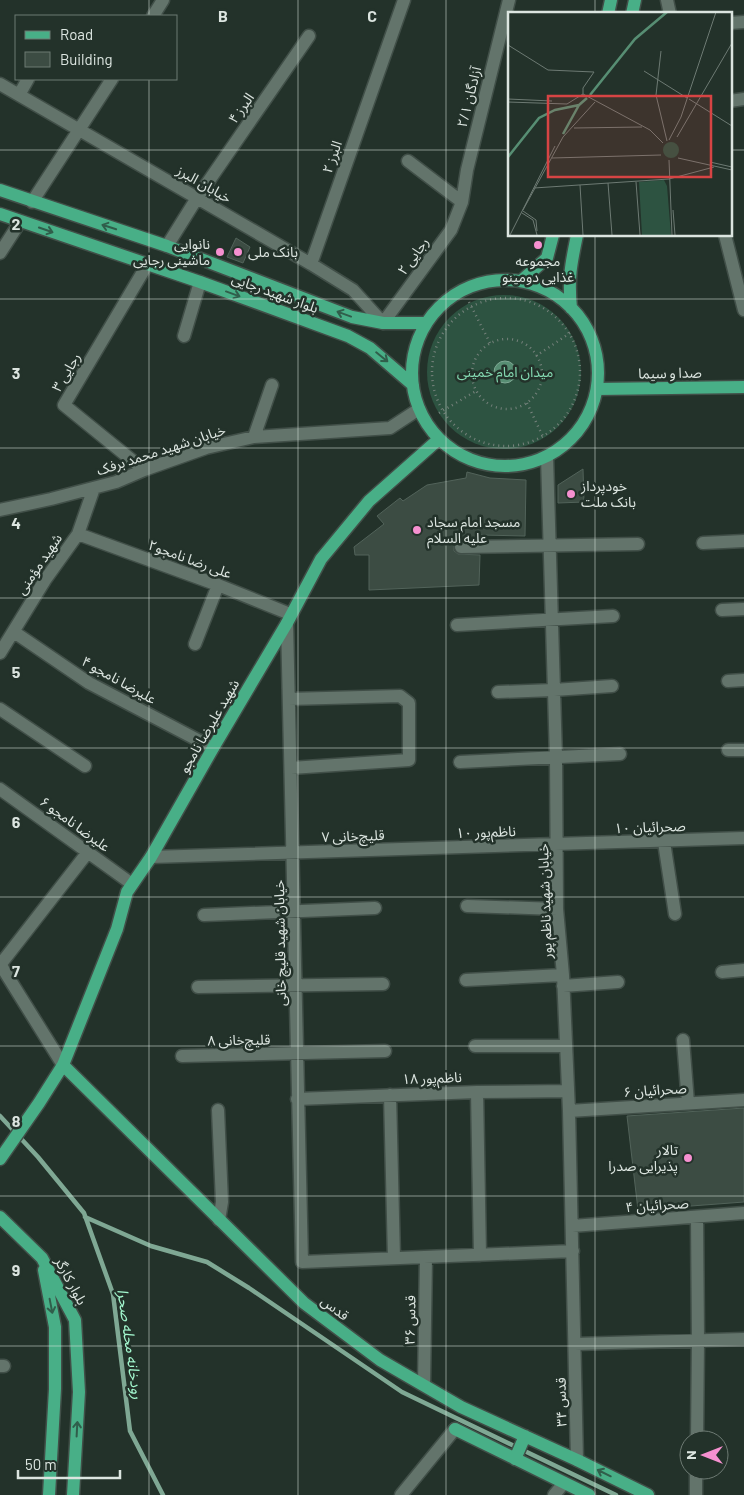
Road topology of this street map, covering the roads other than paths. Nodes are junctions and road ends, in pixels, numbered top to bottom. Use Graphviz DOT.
graph roads {
  1 [pos="163,0"];
  2 [pos="404,0"];
  3 [pos="509,0"];
  4 [pos="153,15"];
  5 [pos="309,36"];
  6 [pos="27,80"];
  7 [pos="111,80"];
  8 [pos="0,84"];
  9 [pos="19,95"];
  10 [pos="80,130"];
  11 [pos="408,161"];
  12 [pos="0,190"];
  13 [pos="197,198"];
  14 [pos="32,202"];
  15 [pos="462,202"];
  16 [pos="0,214"];
  17 [pos="20,222"];
  18 [pos="553,236"];
  19 [pos="577,236"];
  20 [pos="726,236"];
  21 [pos="167,246"];
  22 [pos="0,253"];
  23 [pos="147,264"];
  24 [pos="311,264"];
  25 [pos="739,266"];
  26 [pos="522,281"];
  27 [pos="200,282"];
  28 [pos="571,308"];
  29 [pos="744,310"];
  30 [pos="383,324"];
  31 [pos="426,324"];
  32 [pos="184,336"];
  33 [pos="413,385"];
  34 [pos="272,386"];
  35 [pos="744,386"];
  36 [pos="597,389"];
  37 [pos="419,409"];
  38 [pos="254,436"];
  39 [pos="439,439"];
  40 [pos="547,457"];
  41 [pos="144,470"];
  42 [pos="94,488"];
  43 [pos="0,510"];
  44 [pos="78,534"];
  45 [pos="744,540"];
  46 [pos="702,543"];
  47 [pos="638,544"];
  48 [pos="550,545"];
  49 [pos="461,547"];
  50 [pos="218,585"];
  51 [pos="744,609"];
  52 [pos="722,610"];
  53 [pos="613,616"];
  54 [pos="288,619"];
  55 [pos="552,619"];
  56 [pos="457,625"];
  57 [pos="14,632"];
  58 [pos="195,644"];
  59 [pos="0,653"];
  60 [pos="744,680"];
  61 [pos="728,681"];
  62 [pos="612,686"];
  63 [pos="554,690"];
  64 [pos="498,692"];
  65 [pos="289,699"];
  66 [pos="0,710"];
  67 [pos="213,748"];
  68 [pos="728,750"];
  69 [pos="744,750"];
  70 [pos="620,754"];
  71 [pos="556,758"];
  72 [pos="460,762"];
  73 [pos="85,766"];
  74 [pos="291,768"];
  75 [pos="0,789"];
  76 [pos="744,838"];
  77 [pos="664,842"];
  78 [pos="557,844"];
  79 [pos="415,849"];
  80 [pos="88,852"];
  81 [pos="293,854"];
  82 [pos="151,857"];
  83 [pos="132,884"];
  84 [pos="467,906"];
  85 [pos="375,908"];
  86 [pos="557,909"];
  87 [pos="294,911"];
  88 [pos="674,914"];
  89 [pos="204,915"];
  90 [pos="0,965"];
  91 [pos="744,970"];
  92 [pos="722,972"];
  93 [pos="466,980"];
  94 [pos="563,981"];
  95 [pos="618,982"];
  96 [pos="382,984"];
  97 [pos="296,986"];
  98 [pos="198,987"];
  99 [pos="683,1040"];
  100 [pos="474,1046"];
  101 [pos="566,1046"];
  102 [pos="385,1052"];
  103 [pos="297,1053"];
  104 [pos="182,1056"];
  105 [pos="63,1065"];
  106 [pos="568,1091"];
  107 [pos="477,1092"];
  108 [pos="390,1095"];
  109 [pos="297,1099"];
  110 [pos="744,1100"];
  111 [pos="688,1103"];
  112 [pos="218,1110"];
  113 [pos="569,1111"];
  114 [pos="0,1159"];
  115 [pos="744,1213"];
  116 [pos="0,1217"];
  117 [pos="697,1217"];
  118 [pos="218,1220"];
  119 [pos="572,1226"];
  120 [pos="573,1251"];
  121 [pos="480,1255"];
  122 [pos="426,1257"];
  123 [pos="42,1258"];
  124 [pos="394,1258"];
  125 [pos="744,1339"];
  126 [pos="698,1340"];
  127 [pos="575,1344"];
  128 [pos="424,1385"];
  129 [pos="454,1429"];
  130 [pos="697,1430"];
  131 [pos="525,1436"];
  132 [pos="515,1459"];
  133 [pos="577,1460"];
  134 [pos="696,1480"];
  135 [pos="564,1483"];
  136 [pos="49,1495"];
  137 [pos="73,1495"];
  138 [pos="401,1495"];
  139 [pos="554,1495"];
  140 [pos="589,1495"];
  141 [pos="648,1495"];
  142 [pos="696,1495"];
  1 -- 4 [label="street"];
  2 -- 24 [label="street, البرز ۲"];
  3 -- 15 [label="street, آزادگان ۲/۱"];
  5 -- 13 [label="street, البرز ۴"];
  6 -- 9 [label="street"];
  7 -- 10 [label="street"];
  8 -- 9 [label="street, خیابان البرز"];
  9 -- 10 [label="street, خیابان البرز"];
  10 -- 13 [label="street, خیابان البرز"];
  10 -- 14 [label="street"];
  11 -- 15 [label="street"];
  12 -- 14 [label="main road, بلوار شهید رجایی"];
  13 -- 21 [label="street, البرز ۴"];
  13 -- 24 [label="street, خیابان البرز"];
  14 -- 17 [label="main road"];
  21 -- 14 [label="main road, بلوار شهید رجایی, one-way"];
  15 -- 30 [label="street, رجایی ۲"];
  16 -- 17 [label="main road, بلوار شهید رجایی"];
  17 -- 22 [label="street"];
  17 -- 23 [label="main road, بلوار شهید رجایی, one-way"];
  18 -- 26 [label="main road"];
  19 -- 28 [label="main road"];
  20 -- 25 [label="street"];
  30 -- 21 [label="main road, بلوار شهید رجایی, one-way"];
  23 -- 27 [label="main road, بلوار شهید رجایی"];
  23 -- 41 [label="street, رجایی ۳"];
  24 -- 30 [label="street, خیابان البرز"];
  25 -- 29 [label="street"];
  26 -- 28 [label="main road"];
  26 -- 31 [label="main road"];
  27 -- 32 [label="street"];
  27 -- 33 [label="main road, بلوار شهید رجایی, one-way"];
  28 -- 36 [label="main road"];
  30 -- 31 [label="main road, بلوار شهید رجایی"];
  31 -- 33 [label="main road"];
  33 -- 37 [label="main road"];
  34 -- 38 [label="street"];
  35 -- 36 [label="main road, صدا و سیما"];
  36 -- 40 [label="main road"];
  37 -- 38 [label="street, خیابان شهید محمد برفک"];
  37 -- 39 [label="main road"];
  38 -- 41 [label="street, خیابان شهید محمد برفک"];
  39 -- 40 [label="main road"];
  39 -- 54 [label="main road, شهید علیرضا نامجو"];
  40 -- 48 [label="street, خیابان شهید ناظم پور"];
  41 -- 42 [label="street, خیابان شهید محمد برفک"];
  42 -- 43 [label="street, خیابان شهید محمد برفک"];
  42 -- 44 [label="street, شهید مؤمنی"];
  44 -- 50 [label="street, علی رضا نامجو۲"];
  44 -- 57 [label="street, شهید مؤمنی"];
  45 -- 46 [label="street"];
  47 -- 48 [label="street"];
  48 -- 49 [label="street"];
  48 -- 55 [label="street, خیابان شهید ناظم پور"];
  50 -- 54 [label="street, علی رضا نامجو۲"];
  50 -- 58 [label="street"];
  51 -- 52 [label="street"];
  53 -- 55 [label="street"];
  54 -- 65 [label="street, خیابان شهید قلیچ خانی"];
  54 -- 67 [label="main road, شهید علیرضا نامجو"];
  55 -- 56 [label="street"];
  55 -- 63 [label="street, خیابان شهید ناظم پور"];
  57 -- 59 [label="street, شهید مؤمنی"];
  57 -- 67 [label="street, علیرضا نامجو ۴"];
  60 -- 61 [label="street"];
  62 -- 63 [label="street"];
  63 -- 64 [label="street"];
  63 -- 71 [label="street, خیابان شهید ناظم پور"];
  65 -- 74 [label="street, خیابان شهید قلیچ خانی"];
  65 -- 74 [label="street"];
  66 -- 73 [label="street"];
  67 -- 82 [label="main road, شهید علیرضا نامجو"];
  68 -- 69 [label="street"];
  70 -- 71 [label="street"];
  71 -- 72 [label="street"];
  71 -- 78 [label="street, خیابان شهید ناظم پور"];
  74 -- 81 [label="street, خیابان شهید قلیچ خانی"];
  75 -- 80 [label="street, علیرضا نامجو ۶"];
  76 -- 77 [label="street, صحرائیان ۱۰"];
  77 -- 78 [label="street, صحرائیان ۱۰"];
  77 -- 88 [label="street"];
  78 -- 79 [label="street, ناظم‌پور ۱۰"];
  78 -- 86 [label="street, خیابان شهید ناظم پور"];
  79 -- 81 [label="street, قلیچ‌خانی ۷"];
  80 -- 83 [label="street, علیرضا نامجو ۶"];
  80 -- 90 [label="street"];
  81 -- 82 [label="street, قلیچ‌خانی ۷"];
  81 -- 87 [label="street, خیابان شهید قلیچ خانی"];
  82 -- 83 [label="main road, شهید علیرضا نامجو"];
  83 -- 105 [label="main road, شهید علیرضا نامجو"];
  84 -- 86 [label="street"];
  85 -- 87 [label="street"];
  86 -- 94 [label="street, خیابان شهید ناظم پور"];
  87 -- 89 [label="street"];
  87 -- 97 [label="street, خیابان شهید قلیچ خانی"];
  90 -- 105 [label="street"];
  91 -- 92 [label="street"];
  93 -- 94 [label="street"];
  94 -- 95 [label="street"];
  94 -- 101 [label="street, خیابان شهید ناظم پور"];
  96 -- 97 [label="street"];
  97 -- 98 [label="street"];
  97 -- 103 [label="street, خیابان شهید قلیچ خانی"];
  99 -- 111 [label="street"];
  100 -- 101 [label="street"];
  101 -- 106 [label="street, خیابان شهید ناظم پور"];
  102 -- 103 [label="street, قلیچ‌خانی ۸"];
  103 -- 104 [label="street, قلیچ‌خانی ۸"];
  103 -- 109 [label="street, خیابان شهید قلیچ خانی"];
  105 -- 114 [label="main road, شهید علیرضا نامجو"];
  105 -- 118 [label="main road, قدس"];
  106 -- 107 [label="street, ناظم‌پور ۱۸"];
  106 -- 113 [label="street, خیابان شهید ناظم پور"];
  107 -- 108 [label="street, ناظم‌پور ۱۸"];
  107 -- 121 [label="street"];
  108 -- 109 [label="street, ناظم‌پور ۱۸"];
  108 -- 124 [label="street"];
  109 -- 124 [label="street, خیابان شهید قلیچ خانی"];
  110 -- 111 [label="street, صحرائیان ۶"];
  111 -- 113 [label="street, صحرائیان ۶"];
  112 -- 118 [label="street"];
  113 -- 119 [label="street, خیابان شهید ناظم پور"];
  115 -- 117 [label="street, صحرائیان ۴"];
  116 -- 123 [label="main road"];
  117 -- 119 [label="street, صحرائیان ۴"];
  117 -- 126 [label="street"];
  118 -- 128 [label="main road, قدس"];
  119 -- 120 [label="street, خیابان شهید ناظم پور"];
  120 -- 121 [label="street"];
  120 -- 127 [label="street, خیابان شهید ناظم پور"];
  121 -- 122 [label="street"];
  122 -- 124 [label="street"];
  122 -- 128 [label="street, قدس ۳۶"];
  123 -- 136 [label="main road, بلوار کارگر, one-way"];
  137 -- 123 [label="main road, بلوار کارگر, one-way"];
  125 -- 126 [label="street"];
  126 -- 127 [label="street"];
  126 -- 130 [label="street"];
  127 -- 133 [label="street, قدس ۳۴"];
  128 -- 131 [label="main road, قدس"];
  129 -- 132 [label="main road"];
  129 -- 138 [label="street"];
  131 -- 132 [label="main road"];
  131 -- 133 [label="main road, قدس"];
  132 -- 135 [label="main road"];
  141 -- 133 [label="main road, قدس, one-way"];
  134 -- 142 [label="street"];
  135 -- 139 [label="street"];
  135 -- 140 [label="main road"];
}
